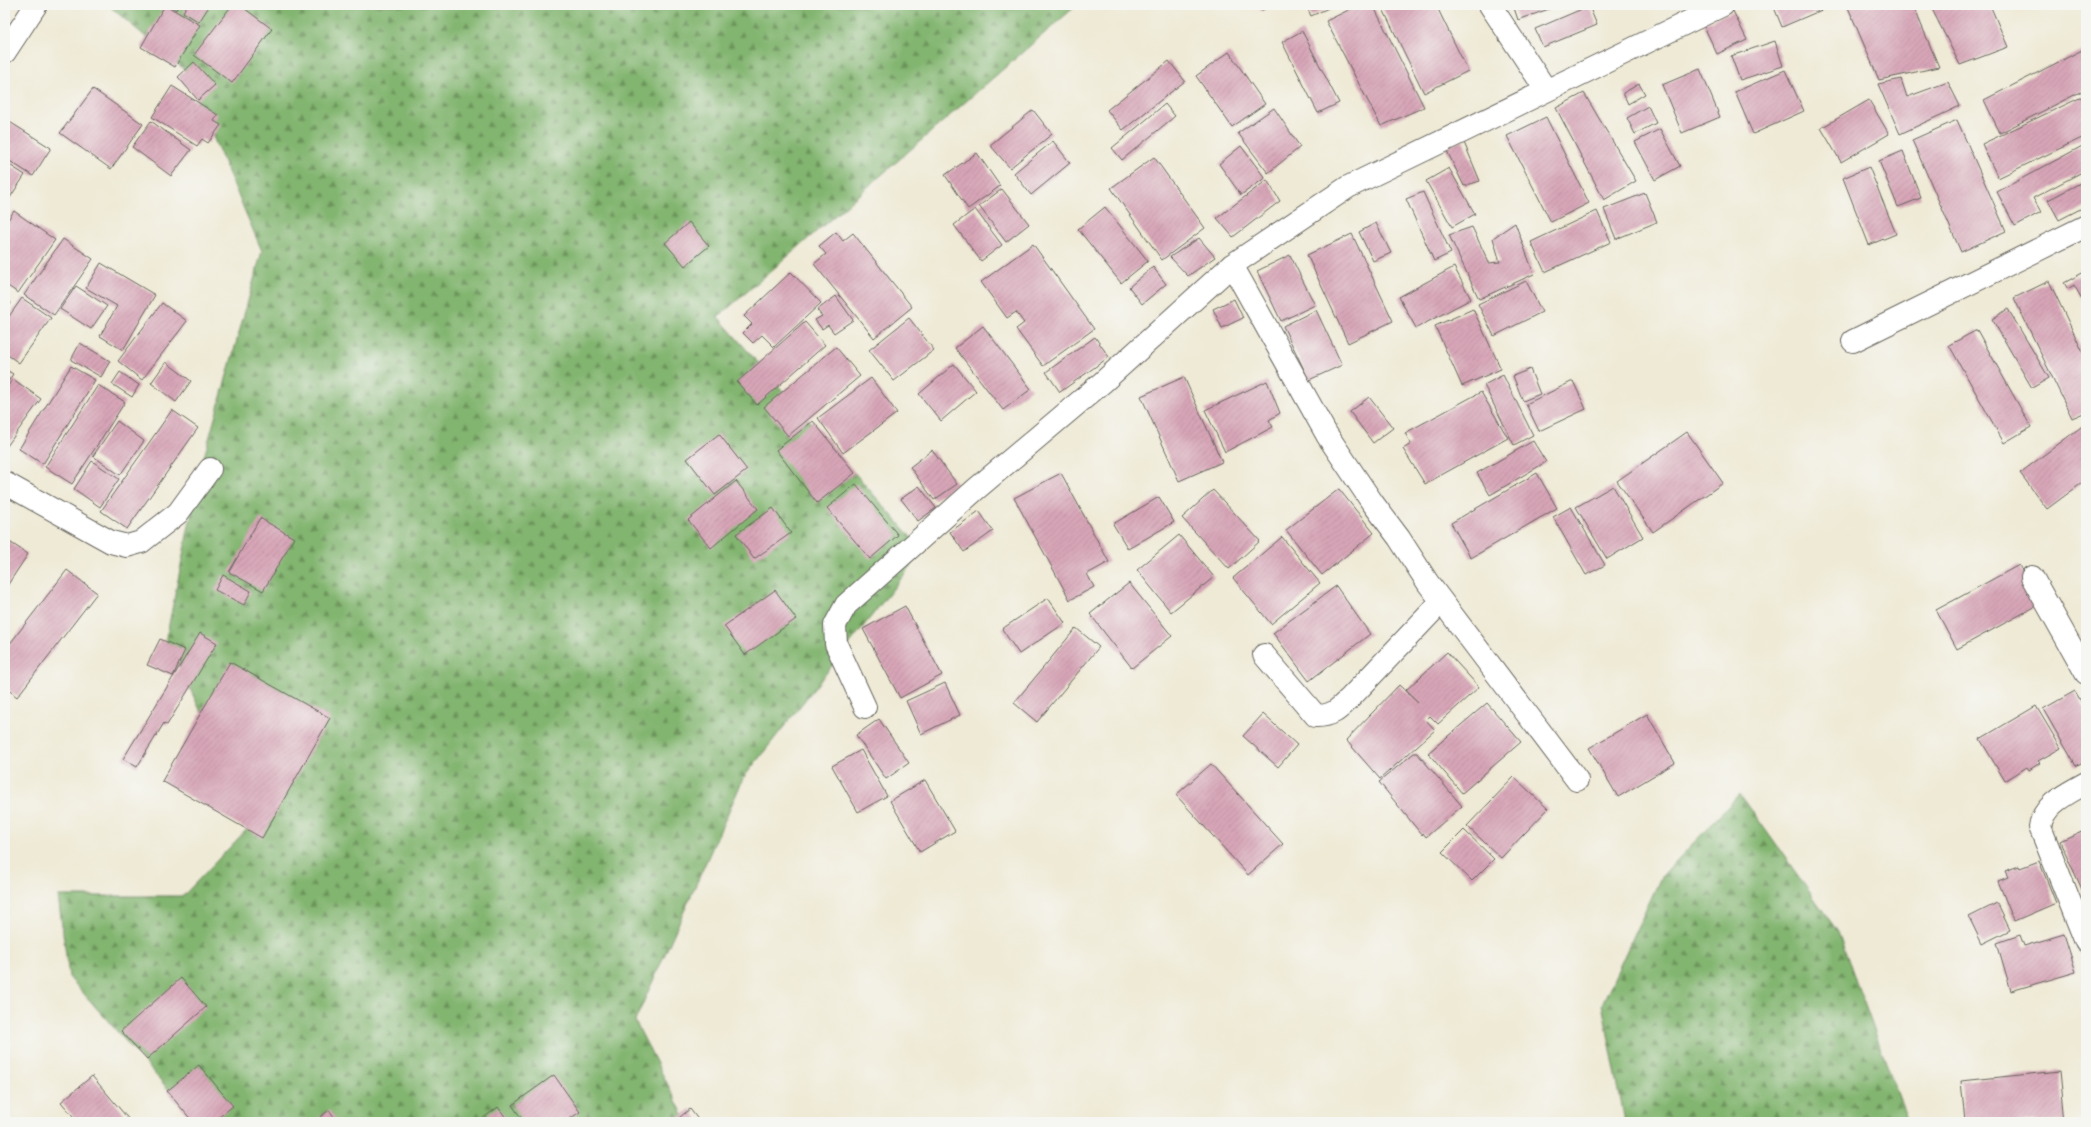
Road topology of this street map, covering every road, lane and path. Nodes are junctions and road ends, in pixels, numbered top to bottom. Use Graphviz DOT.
graph roads {
  1 [pos="36,5"];
  2 [pos="1490,5"];
  3 [pos="1723,5"];
  4 [pos="5,52"];
  5 [pos="1546,90"];
  6 [pos="2086,226"];
  7 [pos="1232,265"];
  8 [pos="1853,341"];
  9 [pos="210,469"];
  10 [pos="5,483"];
  11 [pos="2032,577"];
  12 [pos="1441,602"];
  13 [pos="1264,654"];
  14 [pos="2086,673"];
  15 [pos="865,707"];
  16 [pos="1577,780"];
  17 [pos="2086,783"];
  18 [pos="2086,942"];
  1 -- 4 [label="street"];
  2 -- 5 [label="street"];
  3 -- 5 [label="street"];
  5 -- 7 [label="street"];
  6 -- 8 [label="street"];
  7 -- 12 [label="street"];
  7 -- 15 [label="street"];
  9 -- 10 [label="street"];
  11 -- 14 [label="street"];
  12 -- 13 [label="street"];
  12 -- 16 [label="street"];
  17 -- 18 [label="street"];
}
